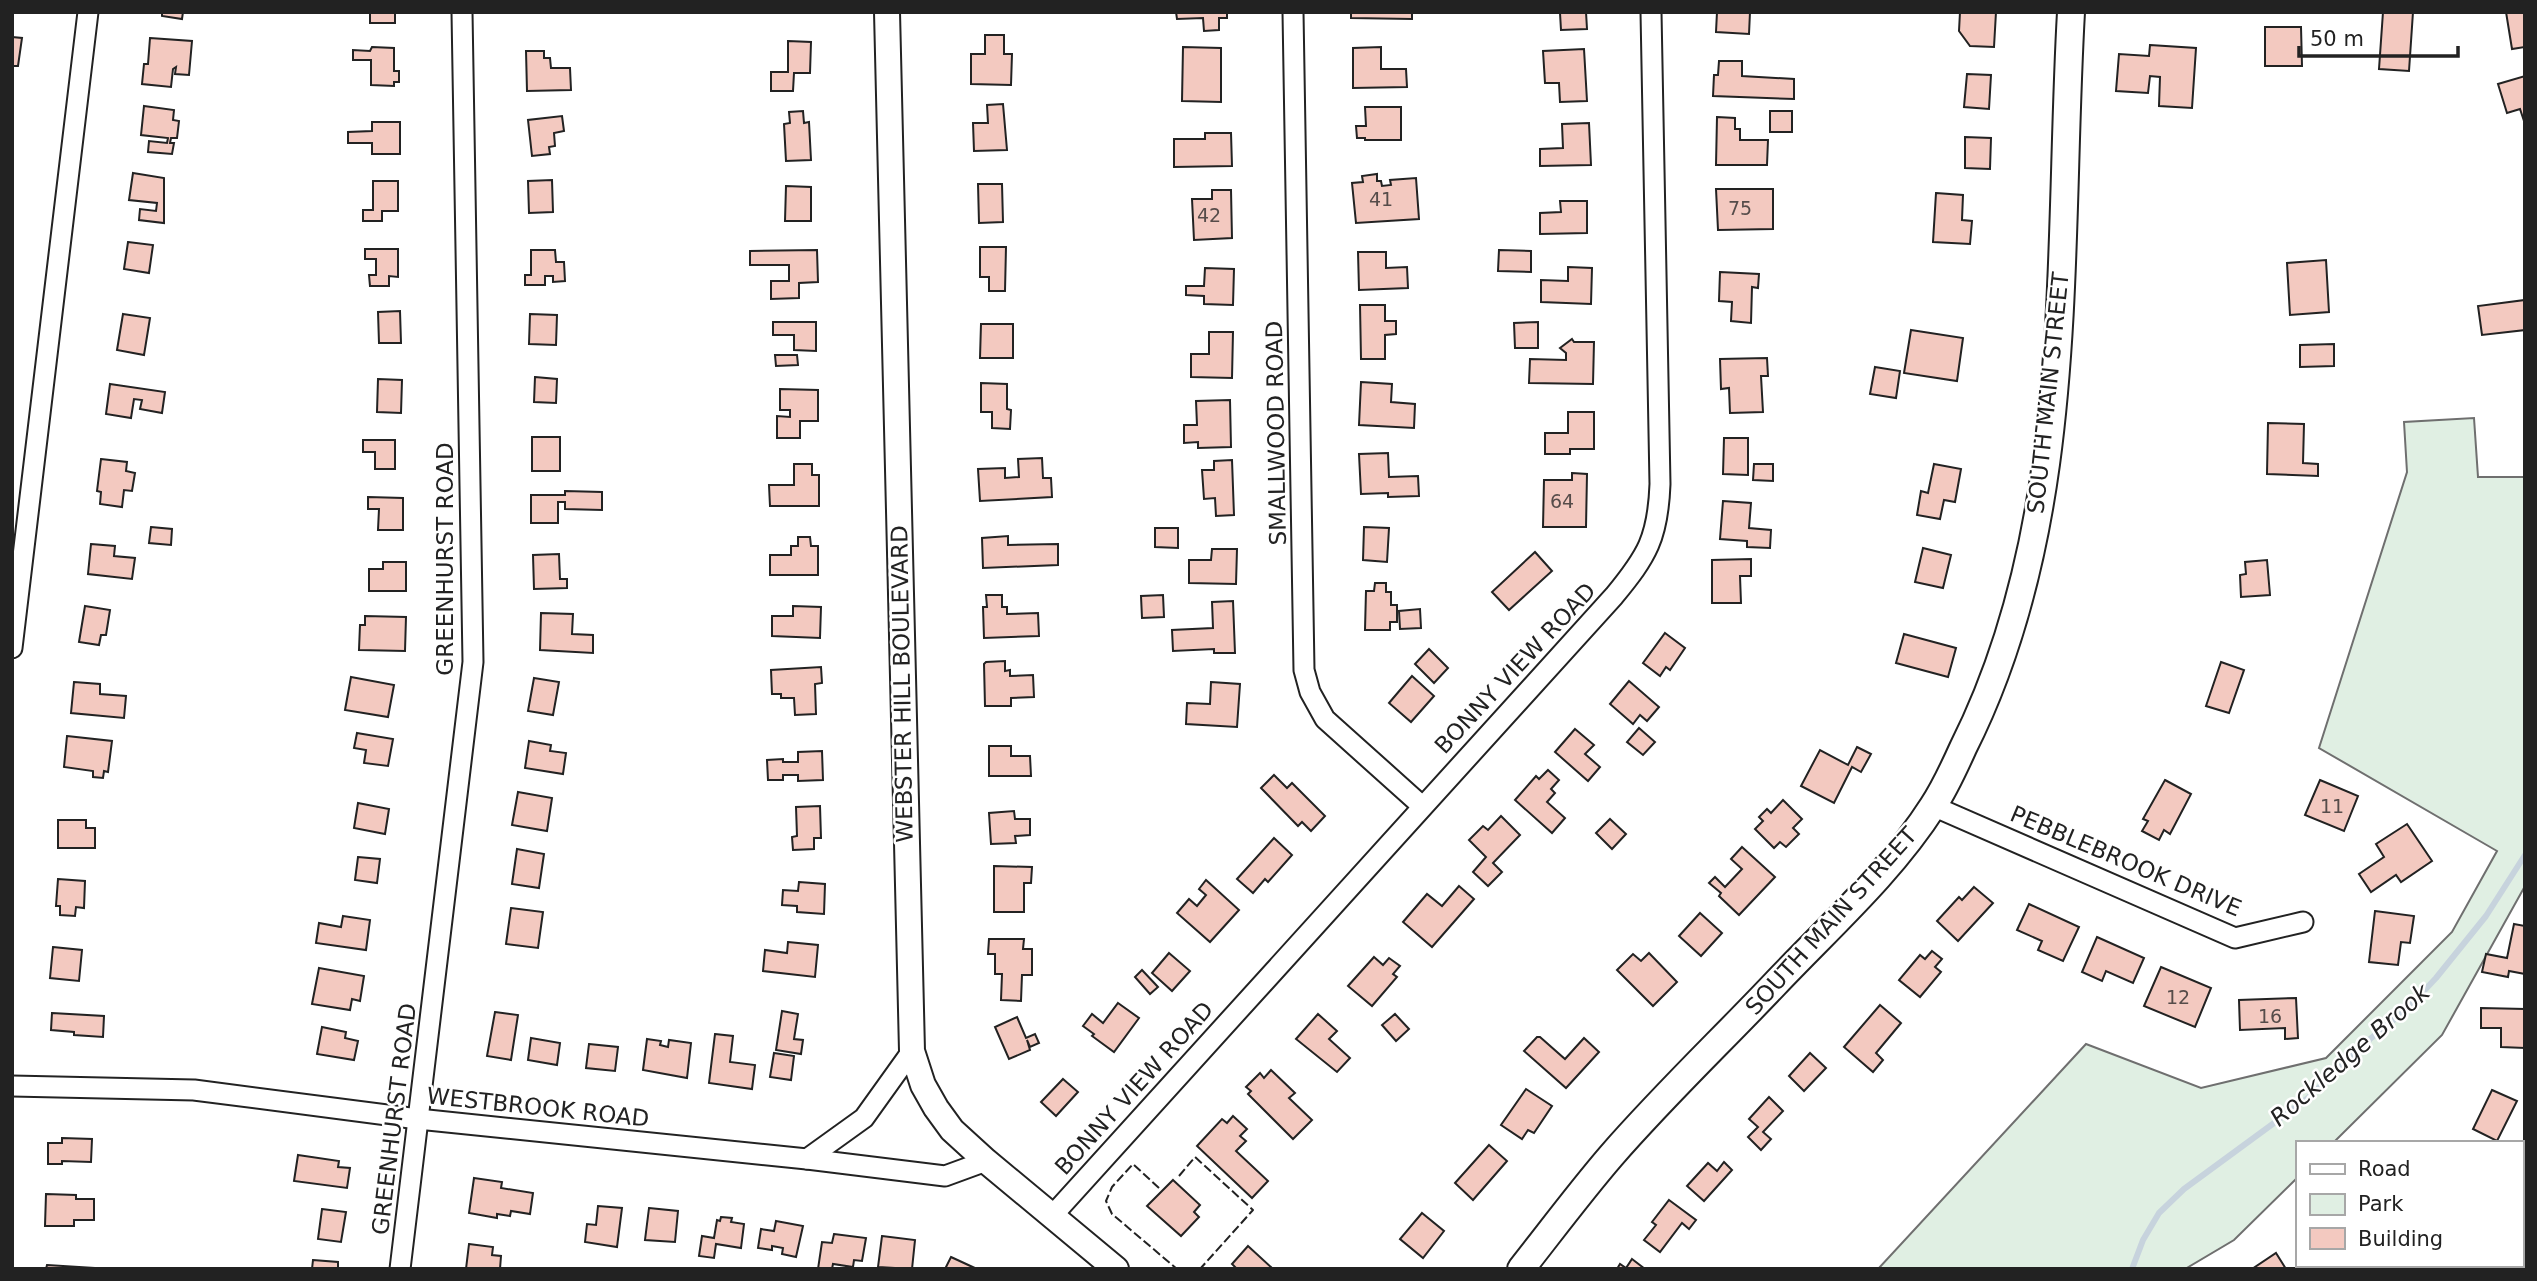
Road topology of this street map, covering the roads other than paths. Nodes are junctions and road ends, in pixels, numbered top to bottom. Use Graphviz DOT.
graph roads {
  1 [pos="88,12"];
  2 [pos="462,12"];
  3 [pos="887,12"];
  4 [pos="1293,12"];
  5 [pos="1651,12"];
  6 [pos="2071,12"];
  7 [pos="12,648"];
  8 [pos="1422,806"];
  9 [pos="1933,806"];
  10 [pos="2303,922"];
  11 [pos="912,1051"];
  12 [pos="12,1086"];
  13 [pos="418,1119"];
  14 [pos="807,1159"];
  15 [pos="986,1161"];
  16 [pos="1052,1216"];
  17 [pos="400,1269"];
  18 [pos="1116,1269"];
  19 [pos="1521,1269"];
  1 -- 7 [label="street"];
  2 -- 13 [label="street, GREENHURST ROAD"];
  3 -- 11 [label="street, WEBSTER HILL BOULEVARD"];
  4 -- 8 [label="street, SMALLWOOD ROAD"];
  5 -- 8 [label="street, BONNY VIEW ROAD"];
  6 -- 9 [label="main road, SOUTH MAIN STREET"];
  8 -- 16 [label="street, BONNY VIEW ROAD"];
  9 -- 10 [label="street, PEBBLEBROOK DRIVE"];
  9 -- 19 [label="main road, SOUTH MAIN STREET"];
  11 -- 14 [label="street"];
  11 -- 15 [label="street, WEBSTER HILL BOULEVARD"];
  12 -- 13 [label="street, WESTBROOK ROAD"];
  13 -- 14 [label="street, WESTBROOK ROAD"];
  13 -- 17 [label="street, GREENHURST ROAD"];
  14 -- 15 [label="street, WESTBROOK ROAD"];
  15 -- 16 [label="street, WEBSTER HILL BOULEVARD"];
  16 -- 18 [label="street, WEBSTER HILL BOULEVARD"];
}
